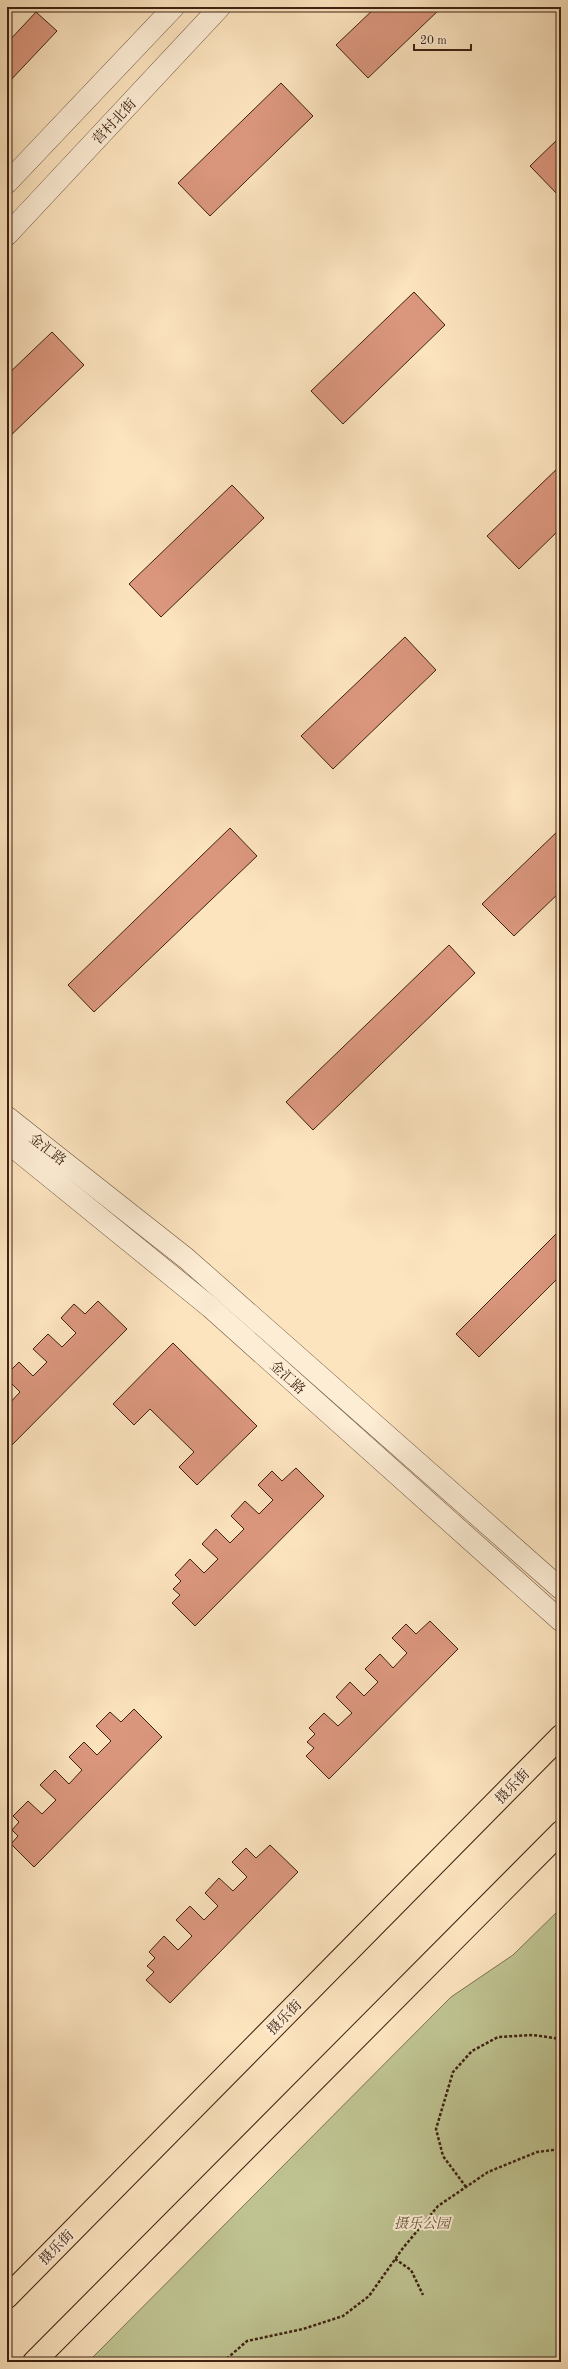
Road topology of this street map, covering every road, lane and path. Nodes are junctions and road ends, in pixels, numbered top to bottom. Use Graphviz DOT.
graph roads {
  1 [pos="174,7"];
  2 [pos="220,7"];
  3 [pos="7,183"];
  4 [pos="7,235"];
  5 [pos="7,1117"];
  6 [pos="7,1142"];
  7 [pos="561,1589"];
  8 [pos="561,1621"];
  9 [pos="561,1736"];
  10 [pos="561,1832"];
  11 [pos="561,2039"];
  12 [pos="561,2148"];
  13 [pos="466,2188"];
  14 [pos="395,2259"];
  15 [pos="423,2294"];
  16 [pos="7,2297"];
  17 [pos="34,2362"];
  18 [pos="223,2362"];
  1 -- 3 [label="street"];
  2 -- 4 [label="street, 营村北街"];
  5 -- 7 [label="street, 金汇路"];
  6 -- 8 [label="street, 金汇路"];
  9 -- 16 [label="main road, 摄乐街"];
  10 -- 17 [label="main road"];
  11 -- 13 [label="path"];
  12 -- 13 [label="path"];
  13 -- 14 [label="path"];
  14 -- 15 [label="path"];
  14 -- 18 [label="path"];
}
